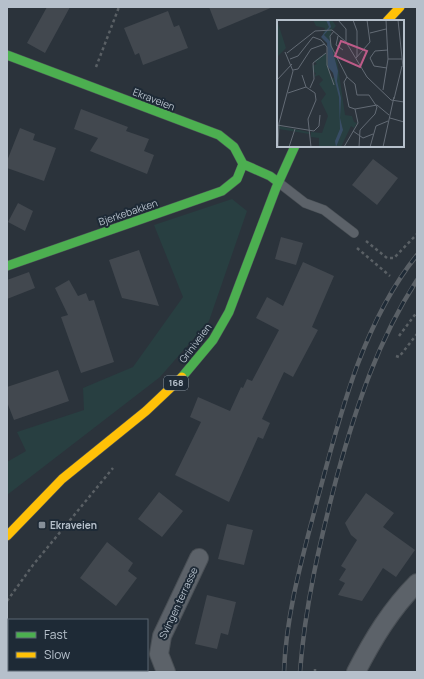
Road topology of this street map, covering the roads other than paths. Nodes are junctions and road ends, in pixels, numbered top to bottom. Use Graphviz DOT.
graph roads {
  1 [pos="400,7"];
  2 [pos="389,20"];
  3 [pos="7,55"];
  4 [pos="296,147"];
  5 [pos="243,164"];
  6 [pos="278,182"];
  7 [pos="354,233"];
  8 [pos="7,266"];
  9 [pos="7,536"];
  10 [pos="199,558"];
  11 [pos="417,583"];
  12 [pos="166,672"];
  13 [pos="356,672"];
  1 -- 2 [label="street"];
  3 -- 5 [label="street, Ekraveien"];
  4 -- 6 [label="street, Griniveien / 168"];
  5 -- 6 [label="street"];
  5 -- 8 [label="street, Bjerkebakken"];
  6 -- 7 [label="lane"];
  6 -- 9 [label="street, Griniveien / 168"];
  10 -- 12 [label="street, Svingen terrasse"];
  11 -- 13 [label="street"];
}
